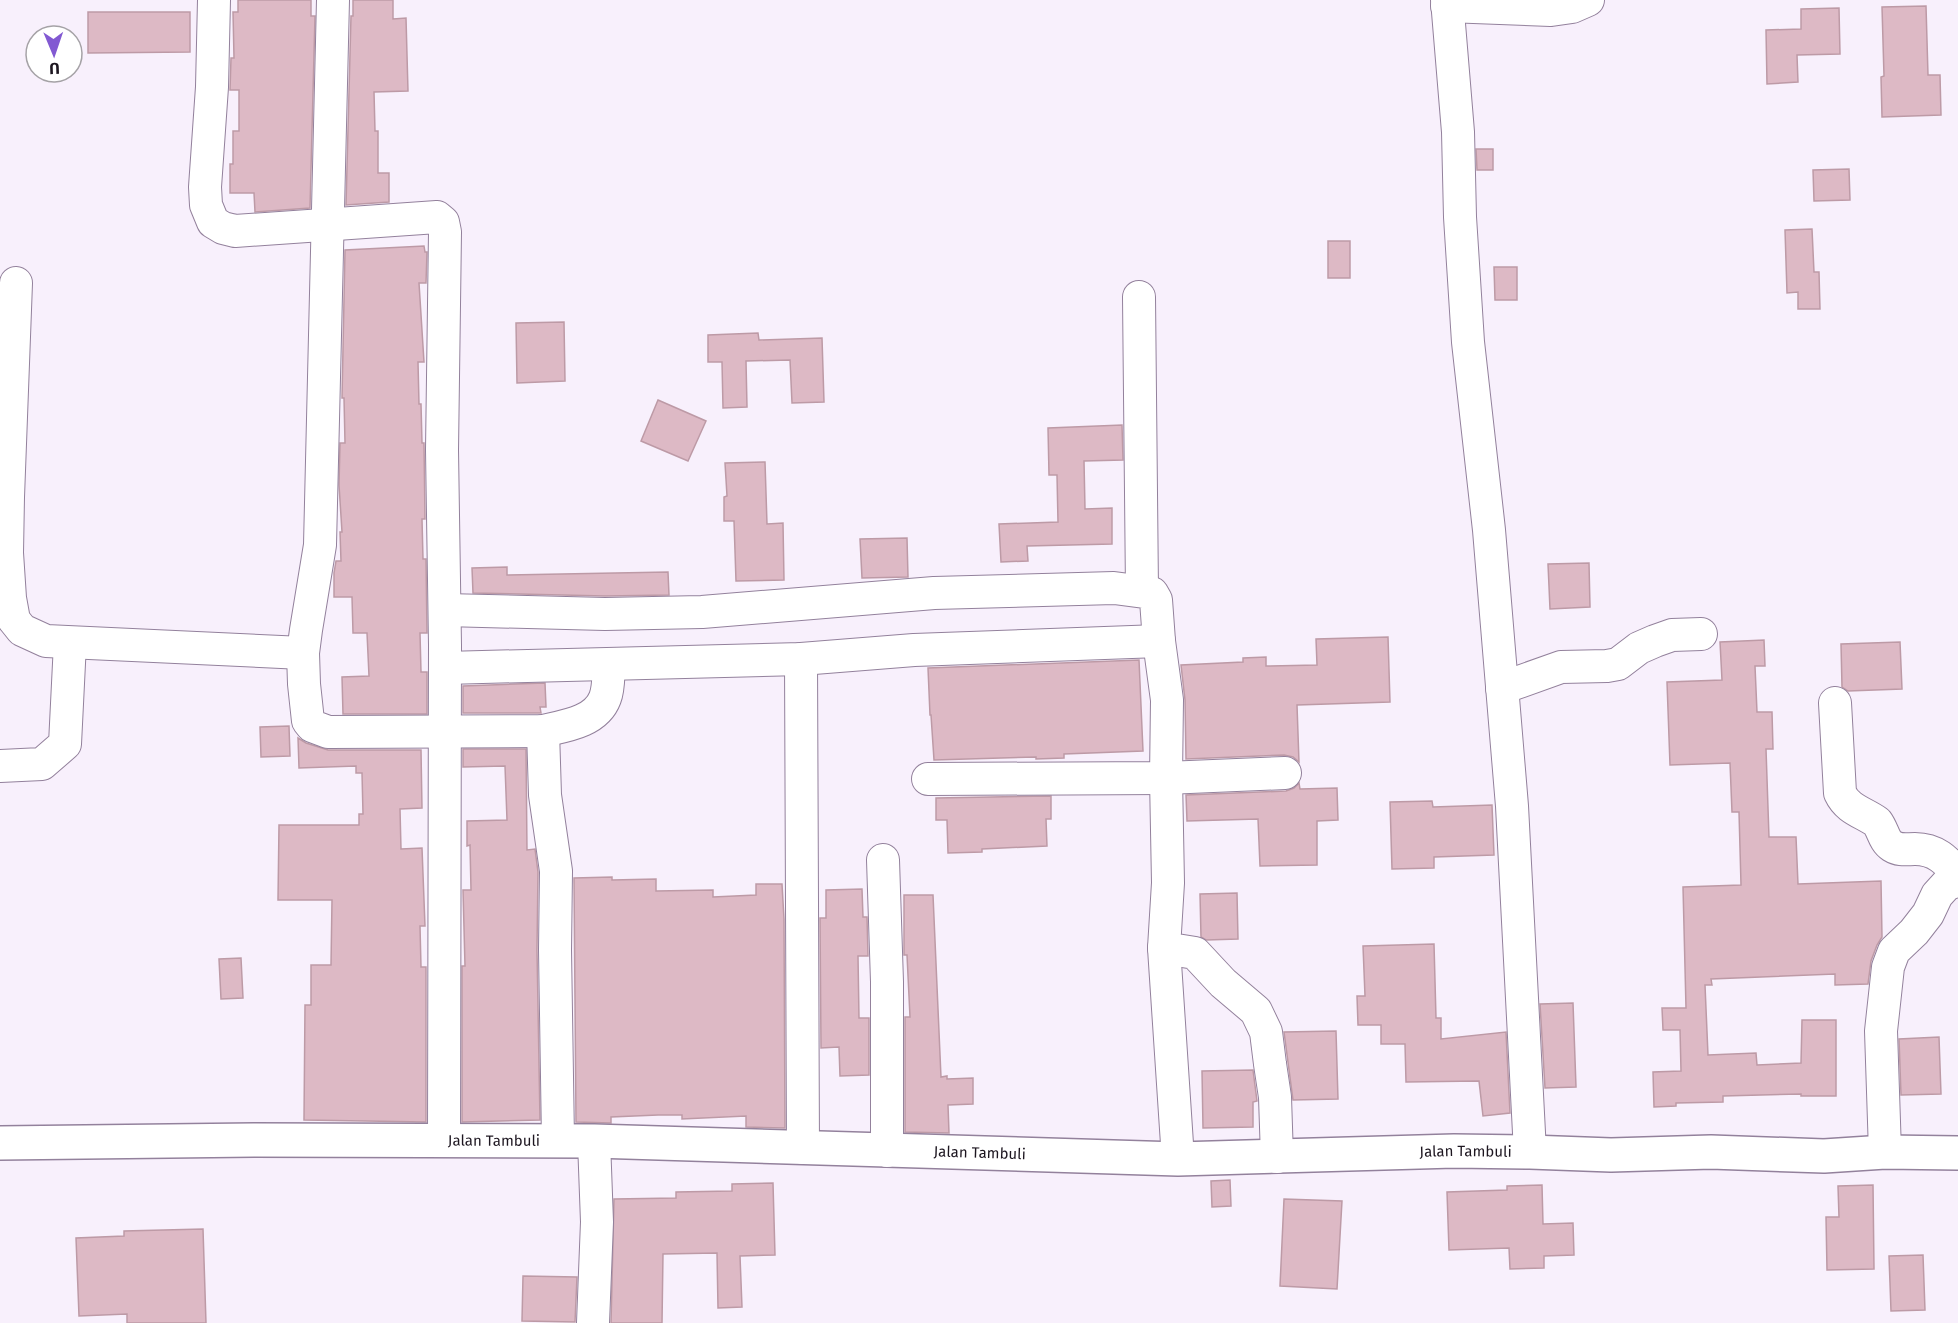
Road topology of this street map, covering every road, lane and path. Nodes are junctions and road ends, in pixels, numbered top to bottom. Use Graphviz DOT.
graph roads {
  1 [pos="214,0"];
  2 [pos="333,0"];
  3 [pos="1588,0"];
  4 [pos="1447,3"];
  5 [pos="328,224"];
  6 [pos="16,283"];
  7 [pos="1139,297"];
  8 [pos="1142,591"];
  9 [pos="445,610"];
  10 [pos="1701,634"];
  11 [pos="1159,641"];
  12 [pos="70,643"];
  13 [pos="303,653"];
  14 [pos="801,659"];
  15 [pos="609,665"];
  16 [pos="445,668"];
  17 [pos="1502,688"];
  18 [pos="1835,703"];
  19 [pos="543,731"];
  20 [pos="444,732"];
  21 [pos="0,766"];
  22 [pos="1285,773"];
  23 [pos="1166,778"];
  24 [pos="928,779"];
  25 [pos="883,860"];
  26 [pos="1958,876"];
  27 [pos="1958,881"];
  28 [pos="1164,948"];
  29 [pos="444,1140"];
  30 [pos="558,1140"];
  31 [pos="594,1141"];
  32 [pos="0,1143"];
  33 [pos="802,1148"];
  34 [pos="887,1151"];
  35 [pos="1530,1152"];
  36 [pos="1885,1152"];
  37 [pos="1958,1153"];
  38 [pos="1277,1157"];
  39 [pos="1178,1159"];
  40 [pos="593,1323"];
  1 -- 5 [label="street"];
  2 -- 5 [label="street"];
  3 -- 4 [label="street"];
  4 -- 17 [label="street"];
  5 -- 9 [label="street"];
  5 -- 13 [label="street"];
  6 -- 12 [label="street"];
  7 -- 8 [label="street"];
  8 -- 9 [label="street"];
  8 -- 11 [label="street"];
  9 -- 16 [label="street"];
  10 -- 17 [label="street"];
  11 -- 14 [label="street"];
  11 -- 23 [label="street"];
  12 -- 13 [label="street"];
  12 -- 21 [label="street"];
  13 -- 20 [label="street"];
  14 -- 15 [label="street"];
  14 -- 33 [label="street"];
  15 -- 16 [label="street"];
  15 -- 19 [label="street"];
  16 -- 20 [label="street"];
  17 -- 35 [label="street"];
  18 -- 26 [label="street"];
  19 -- 20 [label="street"];
  19 -- 30 [label="street"];
  20 -- 29 [label="street"];
  22 -- 23 [label="street"];
  23 -- 24 [label="street"];
  23 -- 28 [label="street"];
  25 -- 34 [label="street"];
  27 -- 36 [label="street"];
  28 -- 38 [label="street"];
  28 -- 39 [label="street"];
  29 -- 30 [label="street, Jalan Tambuli"];
  29 -- 32 [label="street, Jalan Tambuli"];
  30 -- 31 [label="street, Jalan Tambuli"];
  31 -- 33 [label="street, Jalan Tambuli"];
  31 -- 40 [label="street"];
  33 -- 34 [label="street, Jalan Tambuli"];
  34 -- 39 [label="street, Jalan Tambuli"];
  35 -- 36 [label="street, Jalan Tambuli"];
  35 -- 38 [label="street, Jalan Tambuli"];
  36 -- 37 [label="street, Jalan Tambuli"];
  38 -- 39 [label="street, Jalan Tambuli"];
}
